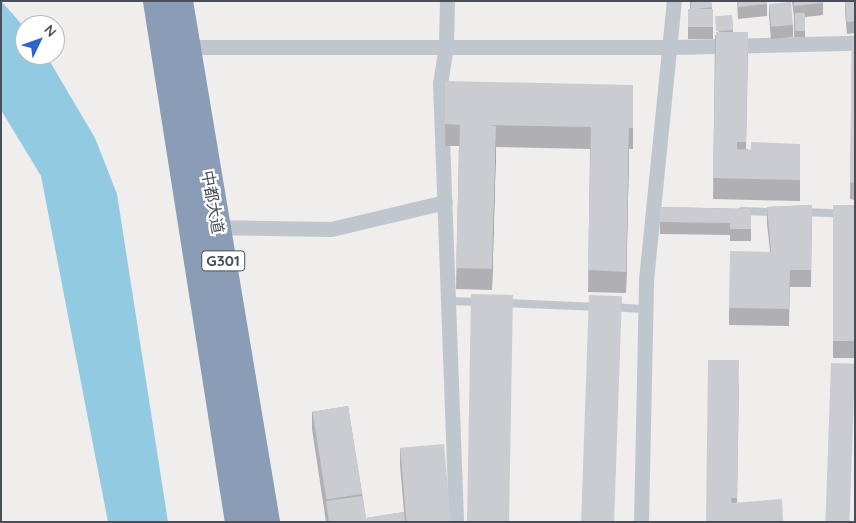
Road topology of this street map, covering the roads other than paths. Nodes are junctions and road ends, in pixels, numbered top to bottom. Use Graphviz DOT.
graph roads {
  1 [pos="157,1"];
  2 [pos="179,1"];
  3 [pos="447,1"];
  4 [pos="674,1"];
  5 [pos="855,42"];
  6 [pos="446,46"];
  7 [pos="672,47"];
  8 [pos="175,48"];
  9 [pos="445,202"];
  10 [pos="730,211"];
  11 [pos="855,214"];
  12 [pos="206,227"];
  13 [pos="448,301"];
  14 [pos="488,302"];
  15 [pos="498,303"];
  16 [pos="646,308"];
  17 [pos="239,522"];
  18 [pos="266,522"];
  19 [pos="456,522"];
  20 [pos="641,522"];
  1 -- 8 [label="highway, 中都大道 / G301"];
  2 -- 8 [label="highway, 中都大道 / G301"];
  3 -- 6 [label="street"];
  4 -- 7 [label="street"];
  5 -- 7 [label="street"];
  6 -- 7 [label="street"];
  6 -- 8 [label="street"];
  6 -- 9 [label="street"];
  7 -- 16 [label="street"];
  8 -- 12 [label="highway, 中都大道 / G301"];
  9 -- 12 [label="street"];
  9 -- 13 [label="street"];
  10 -- 11 [label="lane"];
  12 -- 17 [label="highway, 中都大道 / G301"];
  12 -- 18 [label="highway, 中都大道 / G301"];
  13 -- 14 [label="lane"];
  13 -- 19 [label="street"];
  15 -- 16 [label="lane"];
  16 -- 20 [label="street"];
}
